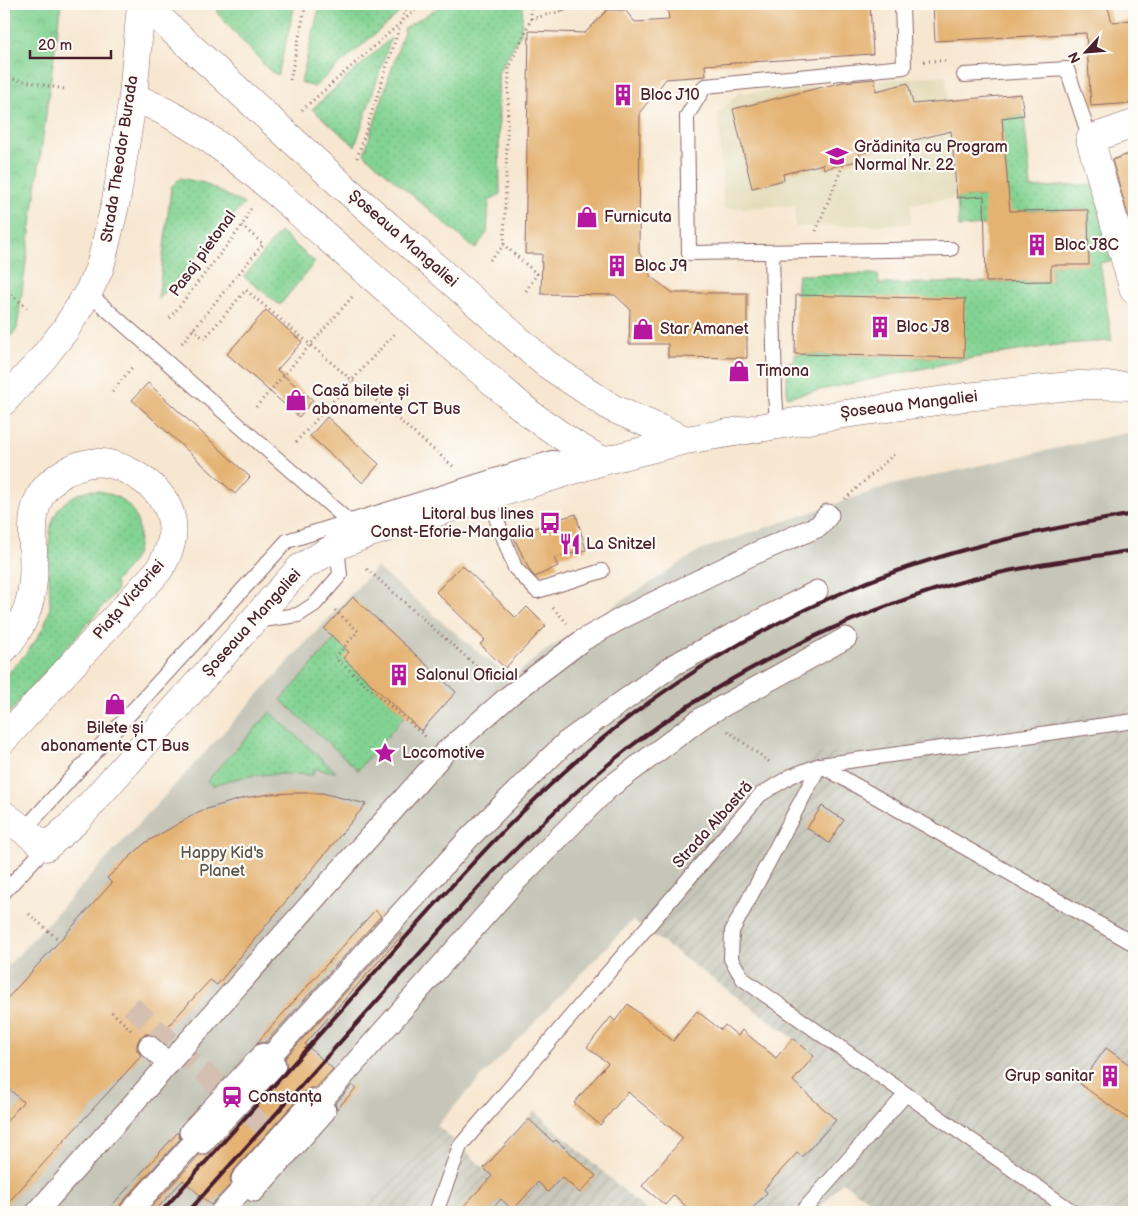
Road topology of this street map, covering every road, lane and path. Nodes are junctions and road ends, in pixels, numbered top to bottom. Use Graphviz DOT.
graph roads {
  1 [pos="142,4"];
  2 [pos="306,4"];
  3 [pos="407,4"];
  4 [pos="422,4"];
  5 [pos="531,4"];
  6 [pos="563,4"];
  7 [pos="588,4"];
  8 [pos="902,4"];
  9 [pos="563,12"];
  10 [pos="531,19"];
  11 [pos="401,23"];
  12 [pos="904,62"];
  13 [pos="964,75"];
  14 [pos="4,77"];
  15 [pos="290,80"];
  16 [pos="64,89"];
  17 [pos="133,97"];
  18 [pos="302,110"];
  19 [pos="1134,124"];
  20 [pos="1090,138"];
  21 [pos="357,158"];
  22 [pos="843,165"];
  23 [pos="254,203"];
  24 [pos="242,226"];
  25 [pos="504,245"];
  26 [pos="951,249"];
  27 [pos="808,251"];
  28 [pos="772,252"];
  29 [pos="490,260"];
  30 [pos="4,288"];
  31 [pos="358,290"];
  32 [pos="1134,290"];
  33 [pos="526,291"];
  34 [pos="88,293"];
  35 [pos="27,308"];
  36 [pos="170,318"];
  37 [pos="400,328"];
  38 [pos="194,329"];
  39 [pos="182,343"];
  40 [pos="310,344"];
  41 [pos="134,365"];
  42 [pos="352,380"];
  43 [pos="1134,386"];
  44 [pos="112,392"];
  45 [pos="4,401"];
  46 [pos="256,407"];
  47 [pos="777,424"];
  48 [pos="686,440"];
  49 [pos="296,442"];
  50 [pos="894,454"];
  51 [pos="603,461"];
  52 [pos="454,467"];
  53 [pos="488,496"];
  54 [pos="828,515"];
  55 [pos="356,528"];
  56 [pos="337,546"];
  57 [pos="367,569"];
  58 [pos="602,571"];
  59 [pos="537,591"];
  60 [pos="817,591"];
  61 [pos="330,607"];
  62 [pos="253,621"];
  63 [pos="846,638"];
  64 [pos="583,640"];
  65 [pos="4,649"];
  66 [pos="509,696"];
  67 [pos="707,716"];
  68 [pos="1134,721"];
  69 [pos="4,739"];
  70 [pos="444,753"];
  71 [pos="820,765"];
  72 [pos="791,776"];
  73 [pos="14,823"];
  74 [pos="46,847"];
  75 [pos="4,892"];
  76 [pos="29,914"];
  77 [pos="60,941"];
  78 [pos="1134,944"];
  79 [pos="112,1012"];
  80 [pos="126,1025"];
  81 [pos="149,1046"];
  82 [pos="169,1064"];
  83 [pos="906,1094"];
  84 [pos="37,1212"];
  85 [pos="130,1212"];
  86 [pos="222,1212"];
  87 [pos="436,1212"];
  88 [pos="802,1212"];
  89 [pos="1073,1212"];
  1 -- 17 [label="street, Strada Theodor Burada"];
  1 -- 48 [label="street, Șoseaua Mangaliei"];
  2 -- 15 [label="path"];
  3 -- 11 [label="path"];
  4 -- 11 [label="path"];
  5 -- 10 [label="path"];
  6 -- 9 [label="path"];
  7 -- 9 [label="path"];
  8 -- 12 [label="lane"];
  9 -- 10 [label="path"];
  10 -- 25 [label="path"];
  11 -- 18 [label="path"];
  11 -- 21 [label="path"];
  12 -- 13 [label="path"];
  12 -- 28 [label="lane"];
  13 -- 20 [label="lane"];
  14 -- 16 [label="path"];
  17 -- 34 [label="street, Strada Theodor Burada"];
  17 -- 51 [label="street"];
  19 -- 20 [label="street"];
  20 -- 32 [label="street"];
  22 -- 27 [label="path"];
  23 -- 24 [label="path, Pasaj pietonal"];
  24 -- 36 [label="path, Pasaj pietonal"];
  24 -- 38 [label="path"];
  25 -- 29 [label="path"];
  25 -- 33 [label="path"];
  26 -- 27 [label="lane"];
  27 -- 28 [label="lane"];
  28 -- 47 [label="lane"];
  30 -- 35 [label="path"];
  31 -- 40 [label="path"];
  34 -- 45 [label="street, Strada Theodor Burada"];
  34 -- 55 [label="lane"];
  37 -- 42 [label="path"];
  38 -- 39 [label="path"];
  38 -- 40 [label="path"];
  40 -- 42 [label="path"];
  40 -- 46 [label="path"];
  41 -- 44 [label="path"];
  42 -- 49 [label="path"];
  42 -- 52 [label="path"];
  43 -- 47 [label="street, Șoseaua Mangaliei"];
  47 -- 48 [label="street, Șoseaua Mangaliei"];
  48 -- 51 [label="street, Șoseaua Mangaliei"];
  50 -- 54 [label="path"];
  51 -- 53 [label="street, Șoseaua Mangaliei"];
  51 -- 55 [label="lane"];
  53 -- 55 [label="street, Șoseaua Mangaliei"];
  53 -- 59 [label="lane"];
  54 -- 64 [label="street"];
  55 -- 56 [label="street, Șoseaua Mangaliei"];
  55 -- 73 [label="lane"];
  56 -- 62 [label="street, Șoseaua Mangaliei"];
  56 -- 62 [label="lane"];
  57 -- 66 [label="path"];
  58 -- 59 [label="lane"];
  59 -- 64 [label="path"];
  60 -- 85 [label="street"];
  61 -- 70 [label="path"];
  62 -- 74 [label="street, Șoseaua Mangaliei"];
  63 -- 67 [label="street"];
  64 -- 66 [label="street"];
  65 -- 69 [label="street, Piața Victoriei"];
  66 -- 70 [label="street"];
  67 -- 72 [label="path"];
  67 -- 86 [label="street"];
  68 -- 71 [label="lane, Strada Albastră"];
  70 -- 82 [label="street"];
  71 -- 72 [label="lane, Strada Albastră"];
  71 -- 78 [label="lane"];
  71 -- 83 [label="lane"];
  72 -- 87 [label="lane, Strada Albastră"];
  73 -- 74 [label="street"];
  74 -- 75 [label="lane"];
  76 -- 77 [label="path"];
  79 -- 80 [label="path"];
  81 -- 82 [label="street"];
  82 -- 84 [label="street"];
  83 -- 88 [label="lane"];
  83 -- 89 [label="lane"];
}
